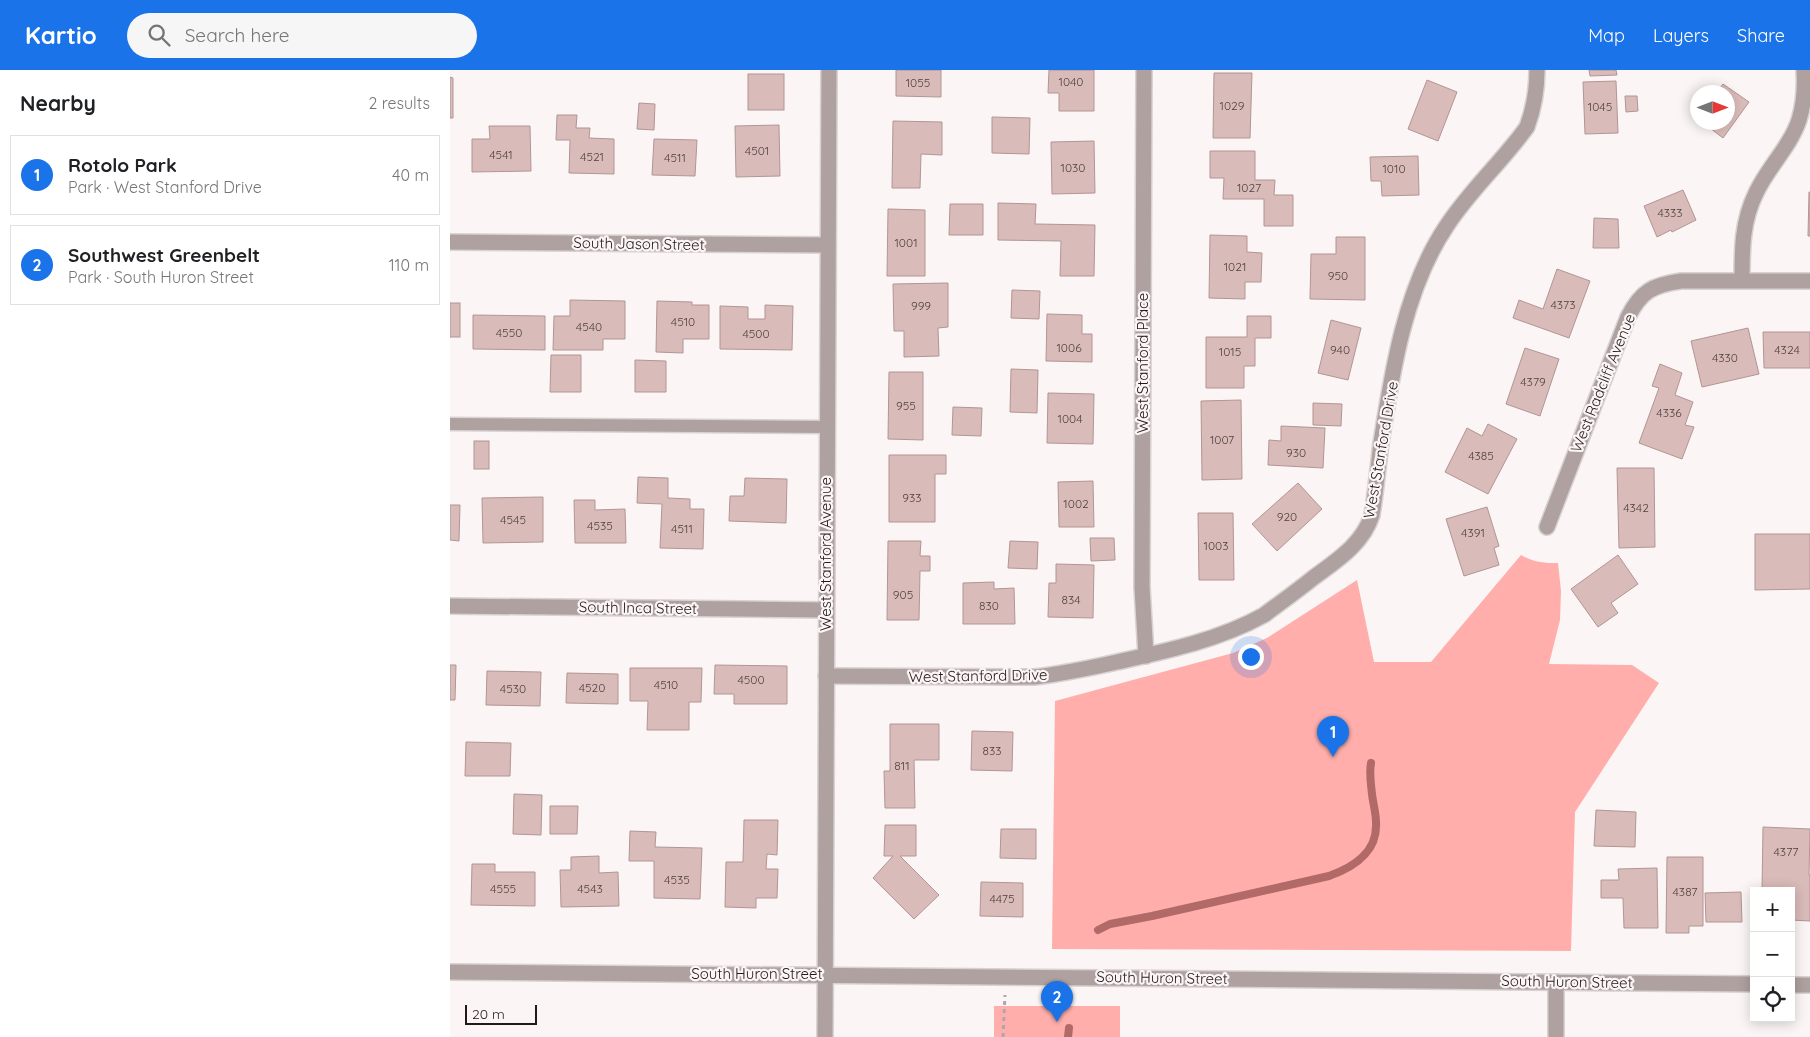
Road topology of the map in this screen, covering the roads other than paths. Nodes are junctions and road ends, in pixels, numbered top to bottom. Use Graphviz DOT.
graph roads {
  1 [pos="829,70"];
  2 [pos="1144,70"];
  3 [pos="1537,70"];
  4 [pos="1804,70"];
  5 [pos="450,242"];
  6 [pos="828,245"];
  7 [pos="1742,280"];
  8 [pos="1810,281"];
  9 [pos="450,424"];
  10 [pos="827,427"];
  11 [pos="1547,526"];
  12 [pos="450,606"];
  13 [pos="826,610"];
  14 [pos="1146,656"];
  15 [pos="826,676"];
  16 [pos="450,972"];
  17 [pos="824,975"];
  18 [pos="1556,982"];
  19 [pos="1750,984"];
  20 [pos="1795,984"];
  21 [pos="1810,985"];
  22 [pos="824,1037"];
  23 [pos="1556,1037"];
  1 -- 6 [label="street, West Stanford Avenue"];
  2 -- 14 [label="street, West Stanford Place"];
  3 -- 14 [label="street, West Stanford Drive"];
  4 -- 7 [label="street"];
  5 -- 6 [label="street, South Jason Street"];
  6 -- 10 [label="street, West Stanford Avenue"];
  7 -- 8 [label="street"];
  7 -- 11 [label="street, West Radcliff Avenue"];
  9 -- 10 [label="lane"];
  10 -- 13 [label="street, West Stanford Avenue"];
  12 -- 13 [label="street, South Inca Street"];
  13 -- 15 [label="street, West Stanford Avenue"];
  14 -- 15 [label="street, West Stanford Drive"];
  15 -- 17 [label="street, West Stanford Avenue"];
  16 -- 17 [label="street, South Huron Street"];
  17 -- 18 [label="street, South Huron Street"];
  17 -- 22 [label="street, West Stanford Avenue"];
  18 -- 19 [label="street, South Huron Street"];
  18 -- 23 [label="street"];
  20 -- 21 [label="street"];
}
